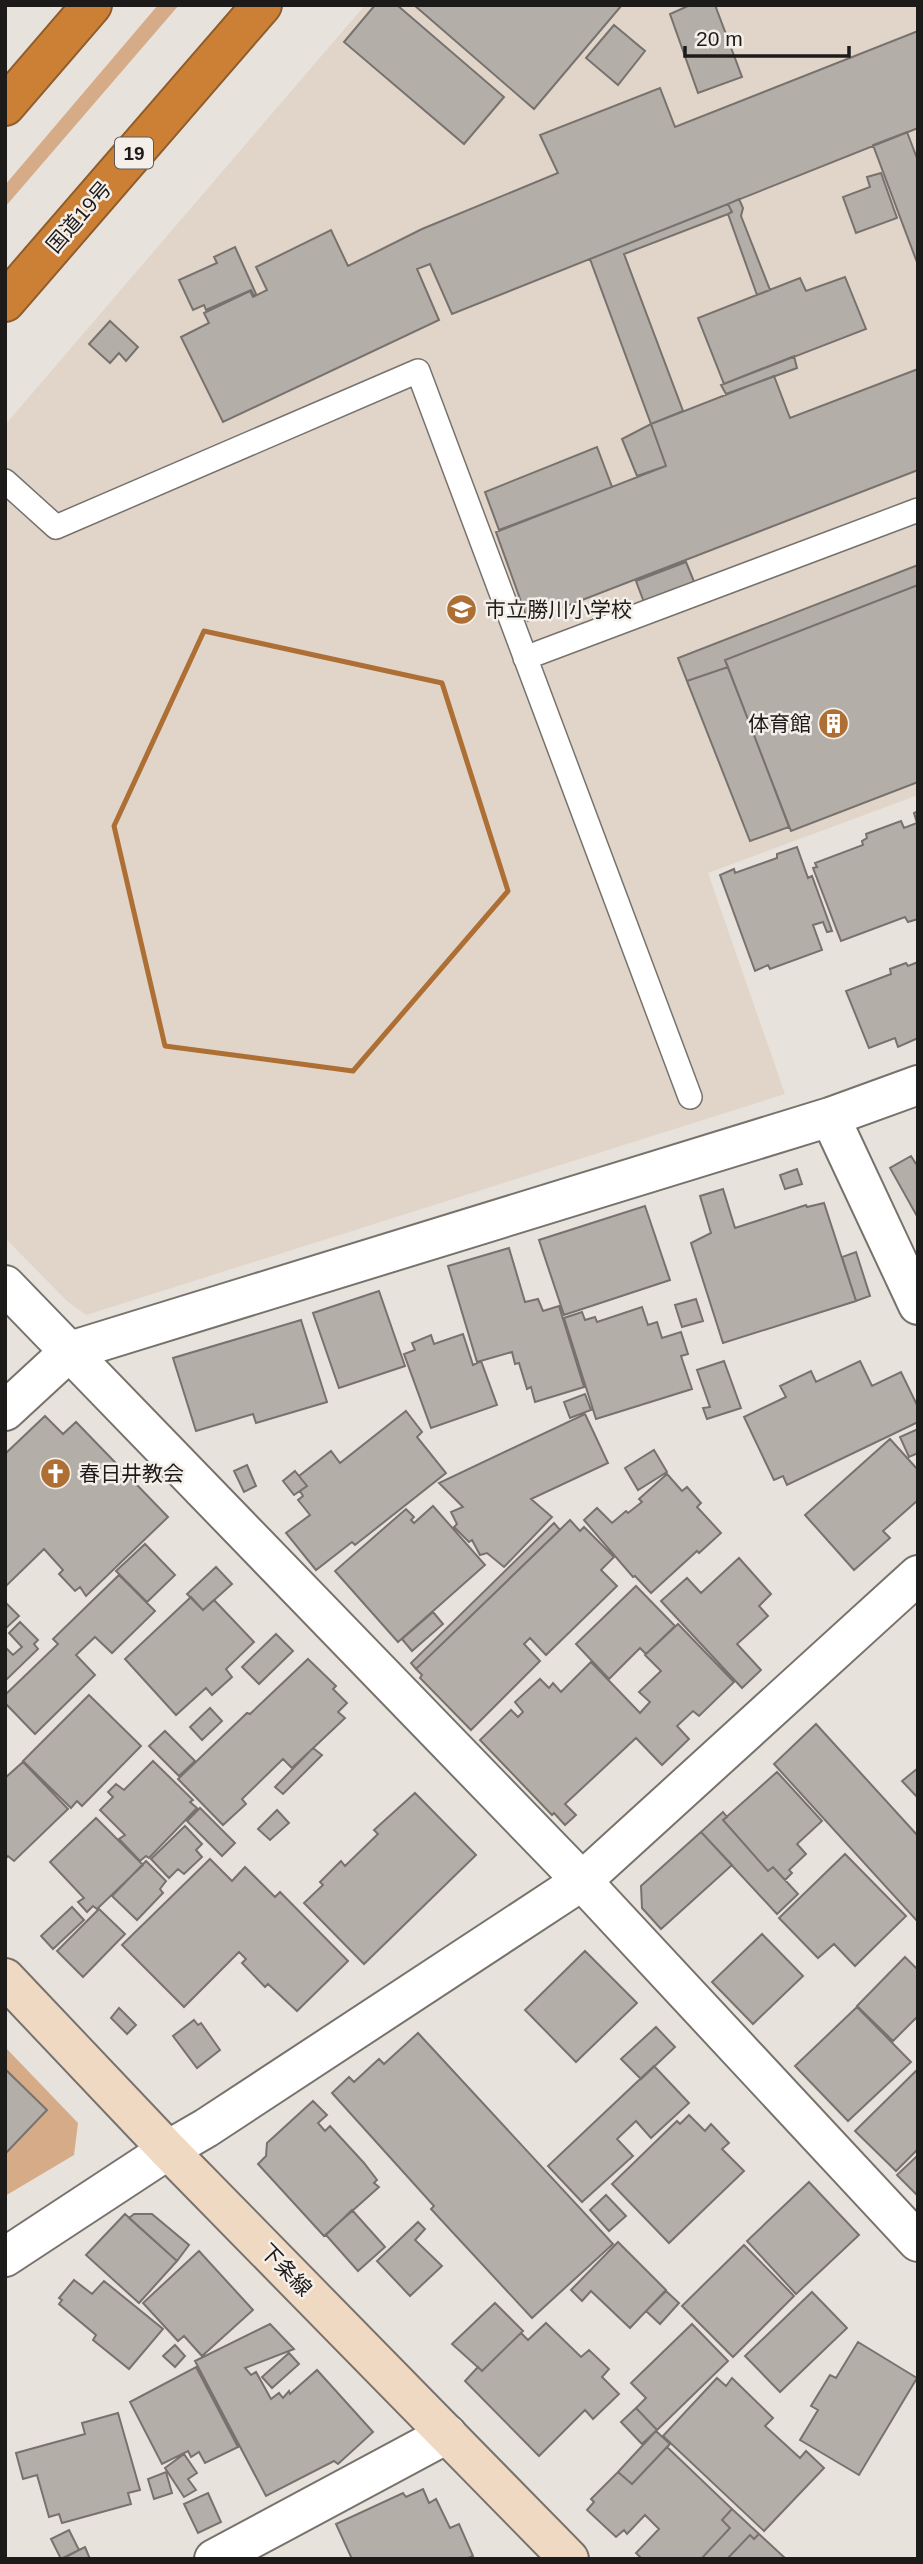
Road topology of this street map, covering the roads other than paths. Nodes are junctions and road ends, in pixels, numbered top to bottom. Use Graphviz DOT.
graph roads {
  1 [pos="92,5"];
  2 [pos="262,5"];
  3 [pos="5,106"];
  4 [pos="5,302"];
  5 [pos="5,481"];
  6 [pos="918,510"];
  7 [pos="526,657"];
  8 [pos="918,1085"];
  9 [pos="690,1097"];
  10 [pos="830,1117"];
  11 [pos="5,1285"];
  12 [pos="918,1305"];
  13 [pos="70,1351"];
  14 [pos="5,1411"];
  15 [pos="918,1575"];
  16 [pos="582,1881"];
  17 [pos="5,1978"];
  18 [pos="168,2150"];
  19 [pos="918,2242"];
  20 [pos="5,2257"];
  21 [pos="447,2434"];
  22 [pos="214,2559"];
  23 [pos="569,2559"];
  1 -- 3 [label="highway"];
  2 -- 4 [label="highway, 国道19号 / 19"];
  5 -- 7 [label="lane"];
  6 -- 7 [label="lane"];
  7 -- 9 [label="lane"];
  8 -- 10 [label="street"];
  10 -- 12 [label="street"];
  10 -- 13 [label="street"];
  11 -- 13 [label="street"];
  13 -- 14 [label="street"];
  13 -- 16 [label="street"];
  15 -- 16 [label="street"];
  16 -- 18 [label="street"];
  16 -- 19 [label="street"];
  17 -- 18 [label="street, 下条線"];
  18 -- 20 [label="street"];
  18 -- 21 [label="street, 下条線"];
  21 -- 22 [label="street"];
  21 -- 23 [label="street, 下条線"];
}
